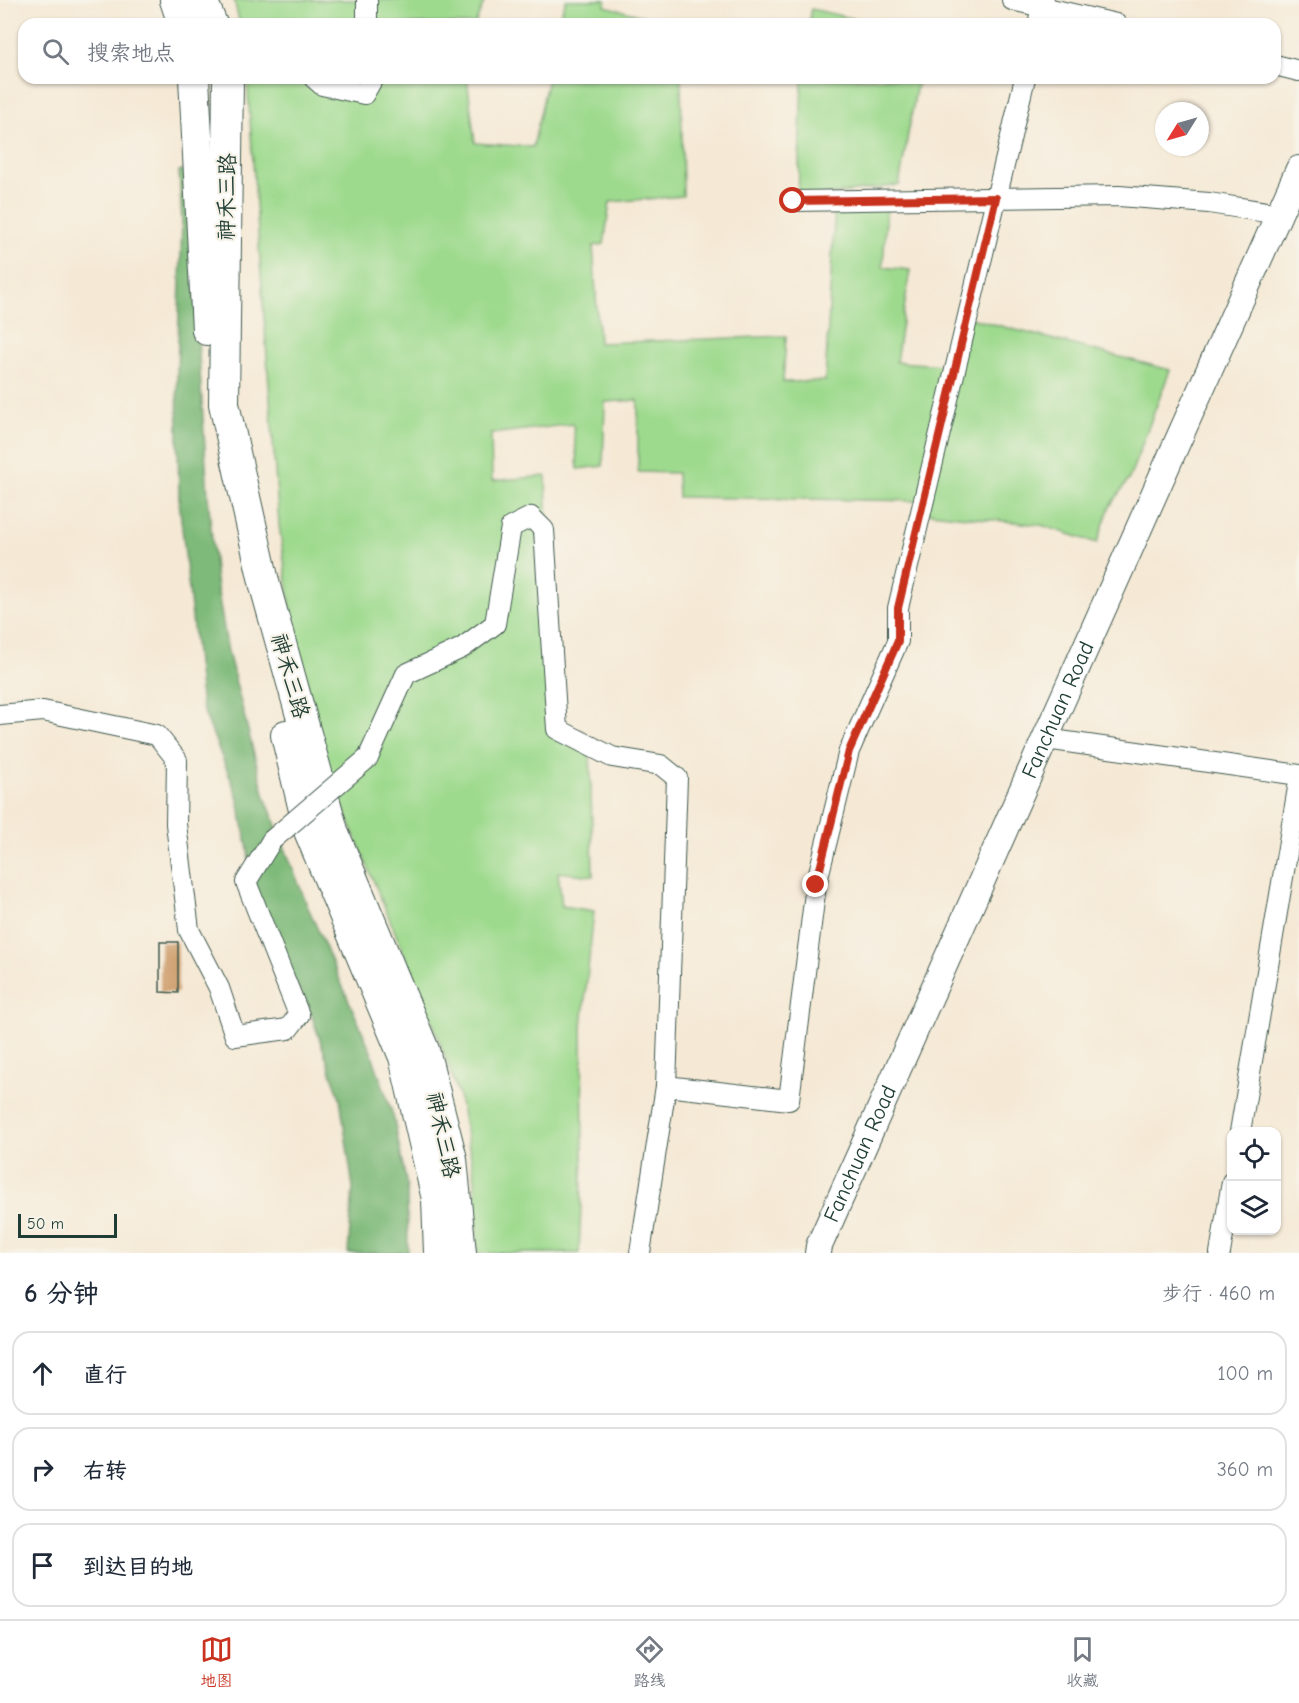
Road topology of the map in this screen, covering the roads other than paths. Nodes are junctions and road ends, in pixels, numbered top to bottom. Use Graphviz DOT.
graph roads {
  1 [pos="176,0"];
  2 [pos="202,0"];
  3 [pos="367,0"];
  4 [pos="1012,0"];
  5 [pos="1042,10"];
  6 [pos="181,18"];
  7 [pos="210,18"];
  8 [pos="367,18"];
  9 [pos="1084,18"];
  10 [pos="1281,66"];
  11 [pos="1299,71"];
  12 [pos="194,84"];
  13 [pos="228,84"];
  14 [pos="321,84"];
  15 [pos="370,84"];
  16 [pos="1024,84"];
  17 [pos="1299,168"];
  18 [pos="996,198"];
  19 [pos="793,201"];
  20 [pos="1279,214"];
  21 [pos="0,715"];
  22 [pos="1046,739"];
  23 [pos="1299,775"];
  24 [pos="1299,782"];
  25 [pos="666,1086"];
  26 [pos="1241,1127"];
  27 [pos="1227,1212"];
  28 [pos="439,1253"];
  29 [pos="461,1253"];
  30 [pos="640,1253"];
  31 [pos="818,1253"];
  32 [pos="1220,1253"];
  1 -- 6 [label="highway"];
  2 -- 7 [label="highway"];
  3 -- 8 [label="street"];
  4 -- 5 [label="street"];
  5 -- 9 [label="street"];
  10 -- 11 [label="street"];
  12 -- 28 [label="highway, 神禾三路"];
  13 -- 29 [label="highway, 神禾三路"];
  14 -- 15 [label="street"];
  16 -- 18 [label="street"];
  17 -- 20 [label="main road, Fanchuan Road"];
  18 -- 19 [label="street"];
  18 -- 20 [label="street"];
  18 -- 25 [label="street"];
  20 -- 22 [label="main road, Fanchuan Road"];
  21 -- 25 [label="street, bridge"];
  22 -- 23 [label="street"];
  22 -- 31 [label="main road, Fanchuan Road"];
  24 -- 26 [label="street"];
  25 -- 30 [label="street"];
  27 -- 32 [label="street"];
}
